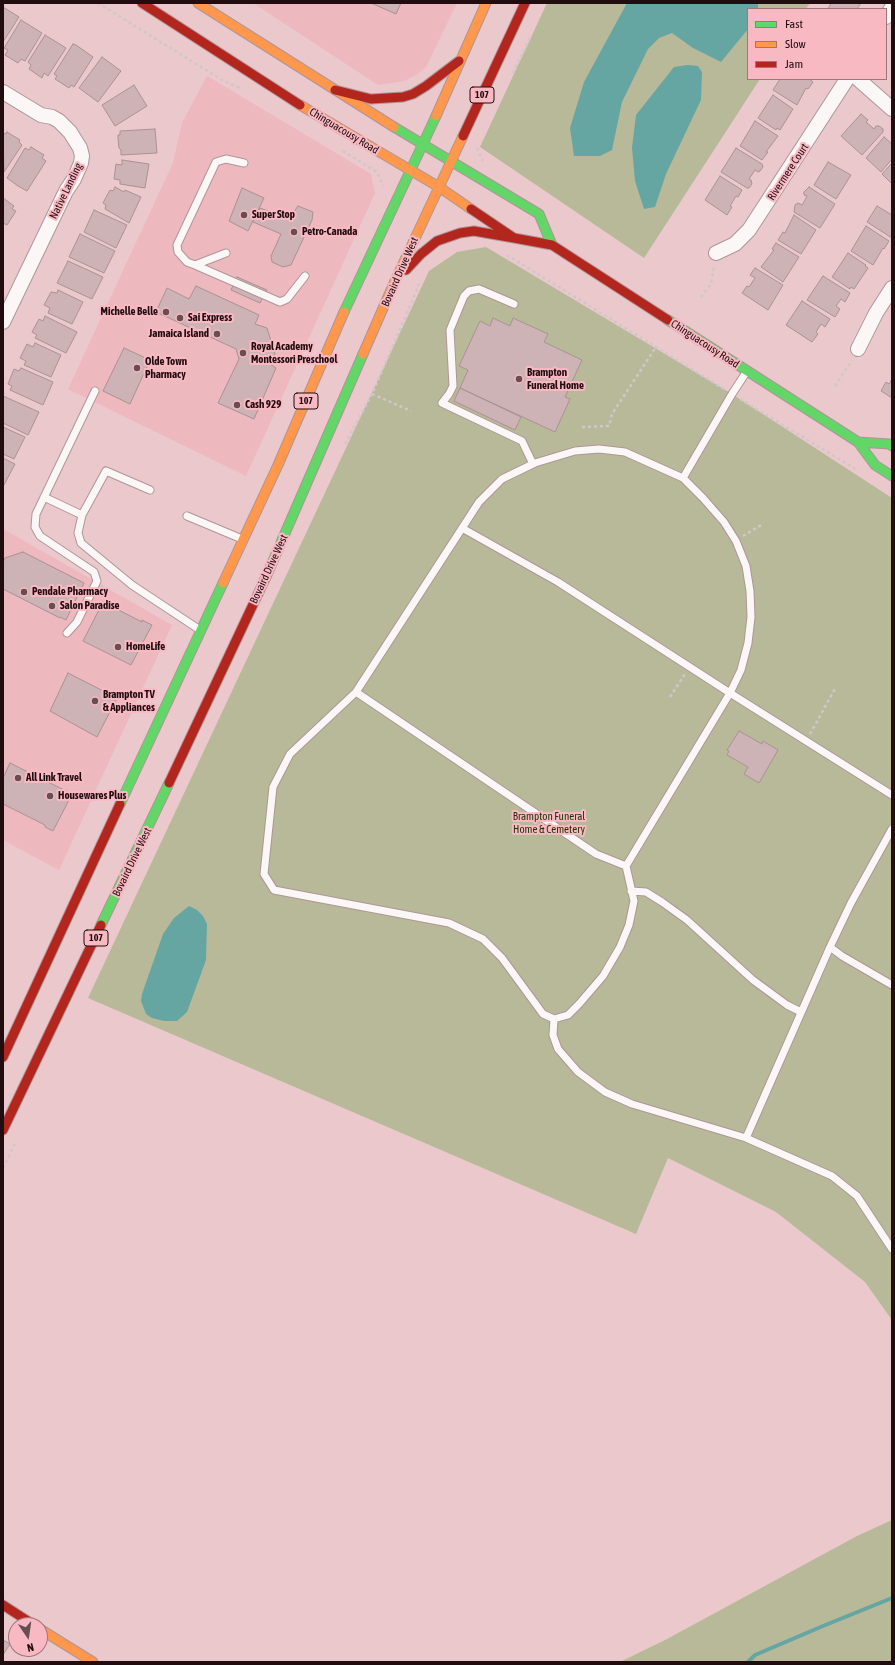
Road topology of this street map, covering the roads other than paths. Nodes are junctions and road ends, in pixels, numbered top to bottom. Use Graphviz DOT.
graph roads {
  1 [pos="142,3"];
  2 [pos="198,3"];
  3 [pos="486,3"];
  4 [pos="525,3"];
  5 [pos="460,61"];
  6 [pos="846,80"];
  7 [pos="859,80"];
  8 [pos="335,90"];
  9 [pos="3,92"];
  10 [pos="892,109"];
  11 [pos="422,145"];
  12 [pos="450,162"];
  13 [pos="244,163"];
  14 [pos="410,170"];
  15 [pos="439,187"];
  16 [pos="514,238"];
  17 [pos="552,245"];
  18 [pos="226,253"];
  19 [pos="716,253"];
  20 [pos="195,265"];
  21 [pos="305,276"];
  22 [pos="395,281"];
  23 [pos="892,288"];
  24 [pos="514,304"];
  25 [pos="3,322"];
  26 [pos="858,349"];
  27 [pos="747,371"];
  28 [pos="95,391"];
  29 [pos="858,442"];
  30 [pos="892,446"];
  31 [pos="533,464"];
  32 [pos="892,476"];
  33 [pos="683,478"];
  34 [pos="150,490"];
  35 [pos="44,497"];
  36 [pos="82,515"];
  37 [pos="187,516"];
  38 [pos="462,528"];
  39 [pos="247,541"];
  40 [pos="202,631"];
  41 [pos="67,633"];
  42 [pos="356,692"];
  43 [pos="730,693"];
  44 [pos="892,795"];
  45 [pos="892,829"];
  46 [pos="626,866"];
  47 [pos="632,891"];
  48 [pos="830,947"];
  49 [pos="892,985"];
  50 [pos="801,1012"];
  51 [pos="554,1019"];
  52 [pos="3,1057"];
  53 [pos="3,1130"];
  54 [pos="746,1138"];
  55 [pos="892,1248"];
  56 [pos="3,1605"];
  57 [pos="22,1617"];
  58 [pos="48,1634"];
  59 [pos="93,1662"];
  1 -- 14 [label="main road, Chinguacousy Road"];
  2 -- 8 [label="main road"];
  3 -- 5 [label="main road, 107"];
  4 -- 12 [label="main road, Bovaird Drive West / 107"];
  5 -- 8 [label="main road"];
  5 -- 11 [label="main road, 107"];
  6 -- 19 [label="street, Rivermere Court"];
  7 -- 10 [label="street"];
  8 -- 11 [label="main road"];
  9 -- 25 [label="street, Native Landing"];
  11 -- 12 [label="main road"];
  11 -- 14 [label="main road, 107"];
  12 -- 15 [label="main road, Bovaird Drive West / 107"];
  12 -- 17 [label="main road"];
  13 -- 20 [label="lane"];
  14 -- 15 [label="main road, Chinguacousy Road"];
  14 -- 39 [label="main road, 107"];
  15 -- 16 [label="main road, Chinguacousy Road"];
  15 -- 22 [label="main road, Bovaird Drive West / 107"];
  16 -- 17 [label="main road, Chinguacousy Road"];
  16 -- 22 [label="main road"];
  17 -- 27 [label="main road, Chinguacousy Road"];
  18 -- 20 [label="lane"];
  20 -- 21 [label="lane"];
  22 -- 53 [label="main road, Bovaird Drive West / 107"];
  23 -- 26 [label="street"];
  24 -- 31 [label="lane"];
  27 -- 29 [label="main road, Chinguacousy Road"];
  27 -- 33 [label="lane"];
  28 -- 35 [label="lane"];
  29 -- 30 [label="main road, Chinguacousy Road"];
  29 -- 32 [label="main road, Chinguacousy Road"];
  31 -- 33 [label="lane"];
  31 -- 38 [label="lane"];
  33 -- 43 [label="lane"];
  34 -- 36 [label="lane"];
  35 -- 36 [label="lane"];
  35 -- 41 [label="lane"];
  36 -- 40 [label="lane"];
  37 -- 39 [label="lane"];
  38 -- 42 [label="lane"];
  38 -- 43 [label="lane"];
  39 -- 40 [label="main road, 107"];
  40 -- 52 [label="main road, 107"];
  42 -- 46 [label="lane"];
  42 -- 51 [label="lane"];
  43 -- 44 [label="lane"];
  43 -- 46 [label="lane"];
  45 -- 48 [label="lane"];
  46 -- 47 [label="lane"];
  47 -- 50 [label="lane"];
  47 -- 51 [label="lane"];
  48 -- 49 [label="lane"];
  48 -- 50 [label="lane"];
  50 -- 54 [label="lane"];
  51 -- 54 [label="lane"];
  54 -- 55 [label="lane"];
  56 -- 57 [label="main road"];
  58 -- 59 [label="main road"];
}
